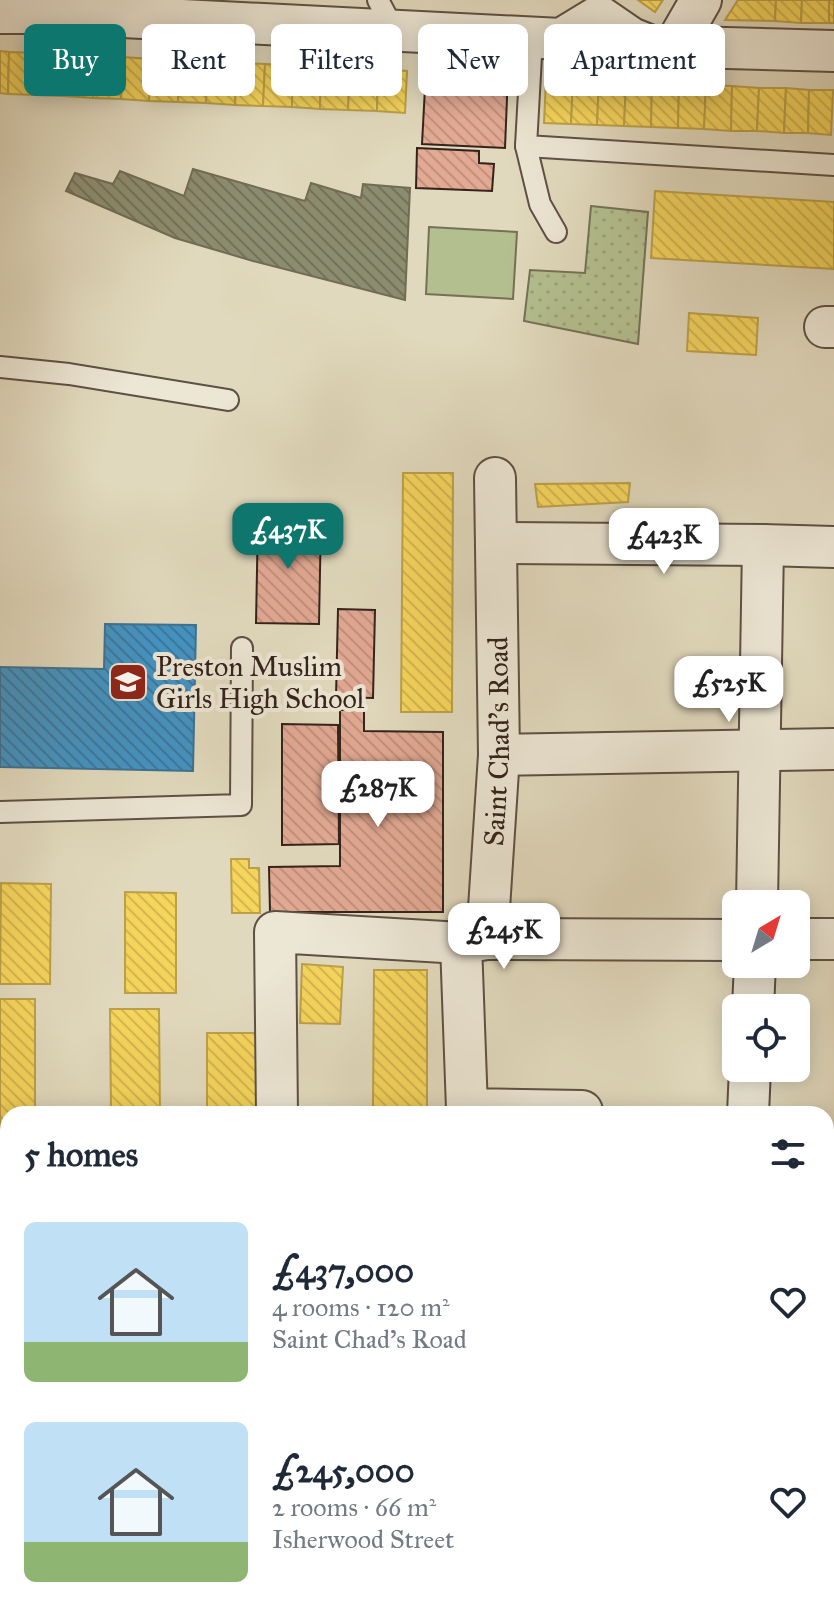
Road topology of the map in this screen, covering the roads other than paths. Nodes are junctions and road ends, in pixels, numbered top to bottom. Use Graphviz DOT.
graph roads {
  1 [pos="701,0"];
  2 [pos="48,6"];
  3 [pos="589,8"];
  4 [pos="170,10"];
  5 [pos="0,13"];
  6 [pos="387,16"];
  7 [pos="611,24"];
  8 [pos="687,24"];
  9 [pos="532,38"];
  10 [pos="725,48"];
  11 [pos="834,51"];
  12 [pos="526,146"];
  13 [pos="834,165"];
  14 [pos="556,232"];
  15 [pos="0,367"];
  16 [pos="228,400"];
  17 [pos="495,478"];
  18 [pos="496,543"];
  19 [pos="763,545"];
  20 [pos="834,547"];
  21 [pos="242,648"];
  22 [pos="760,749"];
  23 [pos="834,749"];
  24 [pos="499,755"];
  25 [pos="0,812"];
  26 [pos="757,890"];
  27 [pos="810,939"];
  28 [pos="834,939"];
  29 [pos="722,940"];
  30 [pos="474,941"];
  31 [pos="749,1082"];
  32 [pos="277,1106"];
  33 [pos="467,1106"];
  34 [pos="748,1106"];
  1 -- 8 [label="street"];
  2 -- 4 [label="street"];
  2 -- 5 [label="street"];
  3 -- 7 [label="street"];
  3 -- 9 [label="street"];
  4 -- 6 [label="street"];
  6 -- 9 [label="street"];
  9 -- 12 [label="lane"];
  10 -- 11 [label="street"];
  12 -- 13 [label="lane"];
  12 -- 14 [label="lane"];
  15 -- 16 [label="lane"];
  17 -- 18 [label="street, Saint Chad's Road"];
  18 -- 19 [label="street"];
  18 -- 24 [label="street, Saint Chad's Road"];
  19 -- 20 [label="street"];
  19 -- 22 [label="street"];
  21 -- 25 [label="lane"];
  22 -- 23 [label="street"];
  22 -- 24 [label="street"];
  22 -- 26 [label="street"];
  24 -- 30 [label="street, Saint Chad's Road"];
  27 -- 28 [label="street"];
  29 -- 30 [label="street"];
  30 -- 32 [label="street"];
  30 -- 33 [label="street, Saint Chad's Road"];
  31 -- 34 [label="street"];
}
